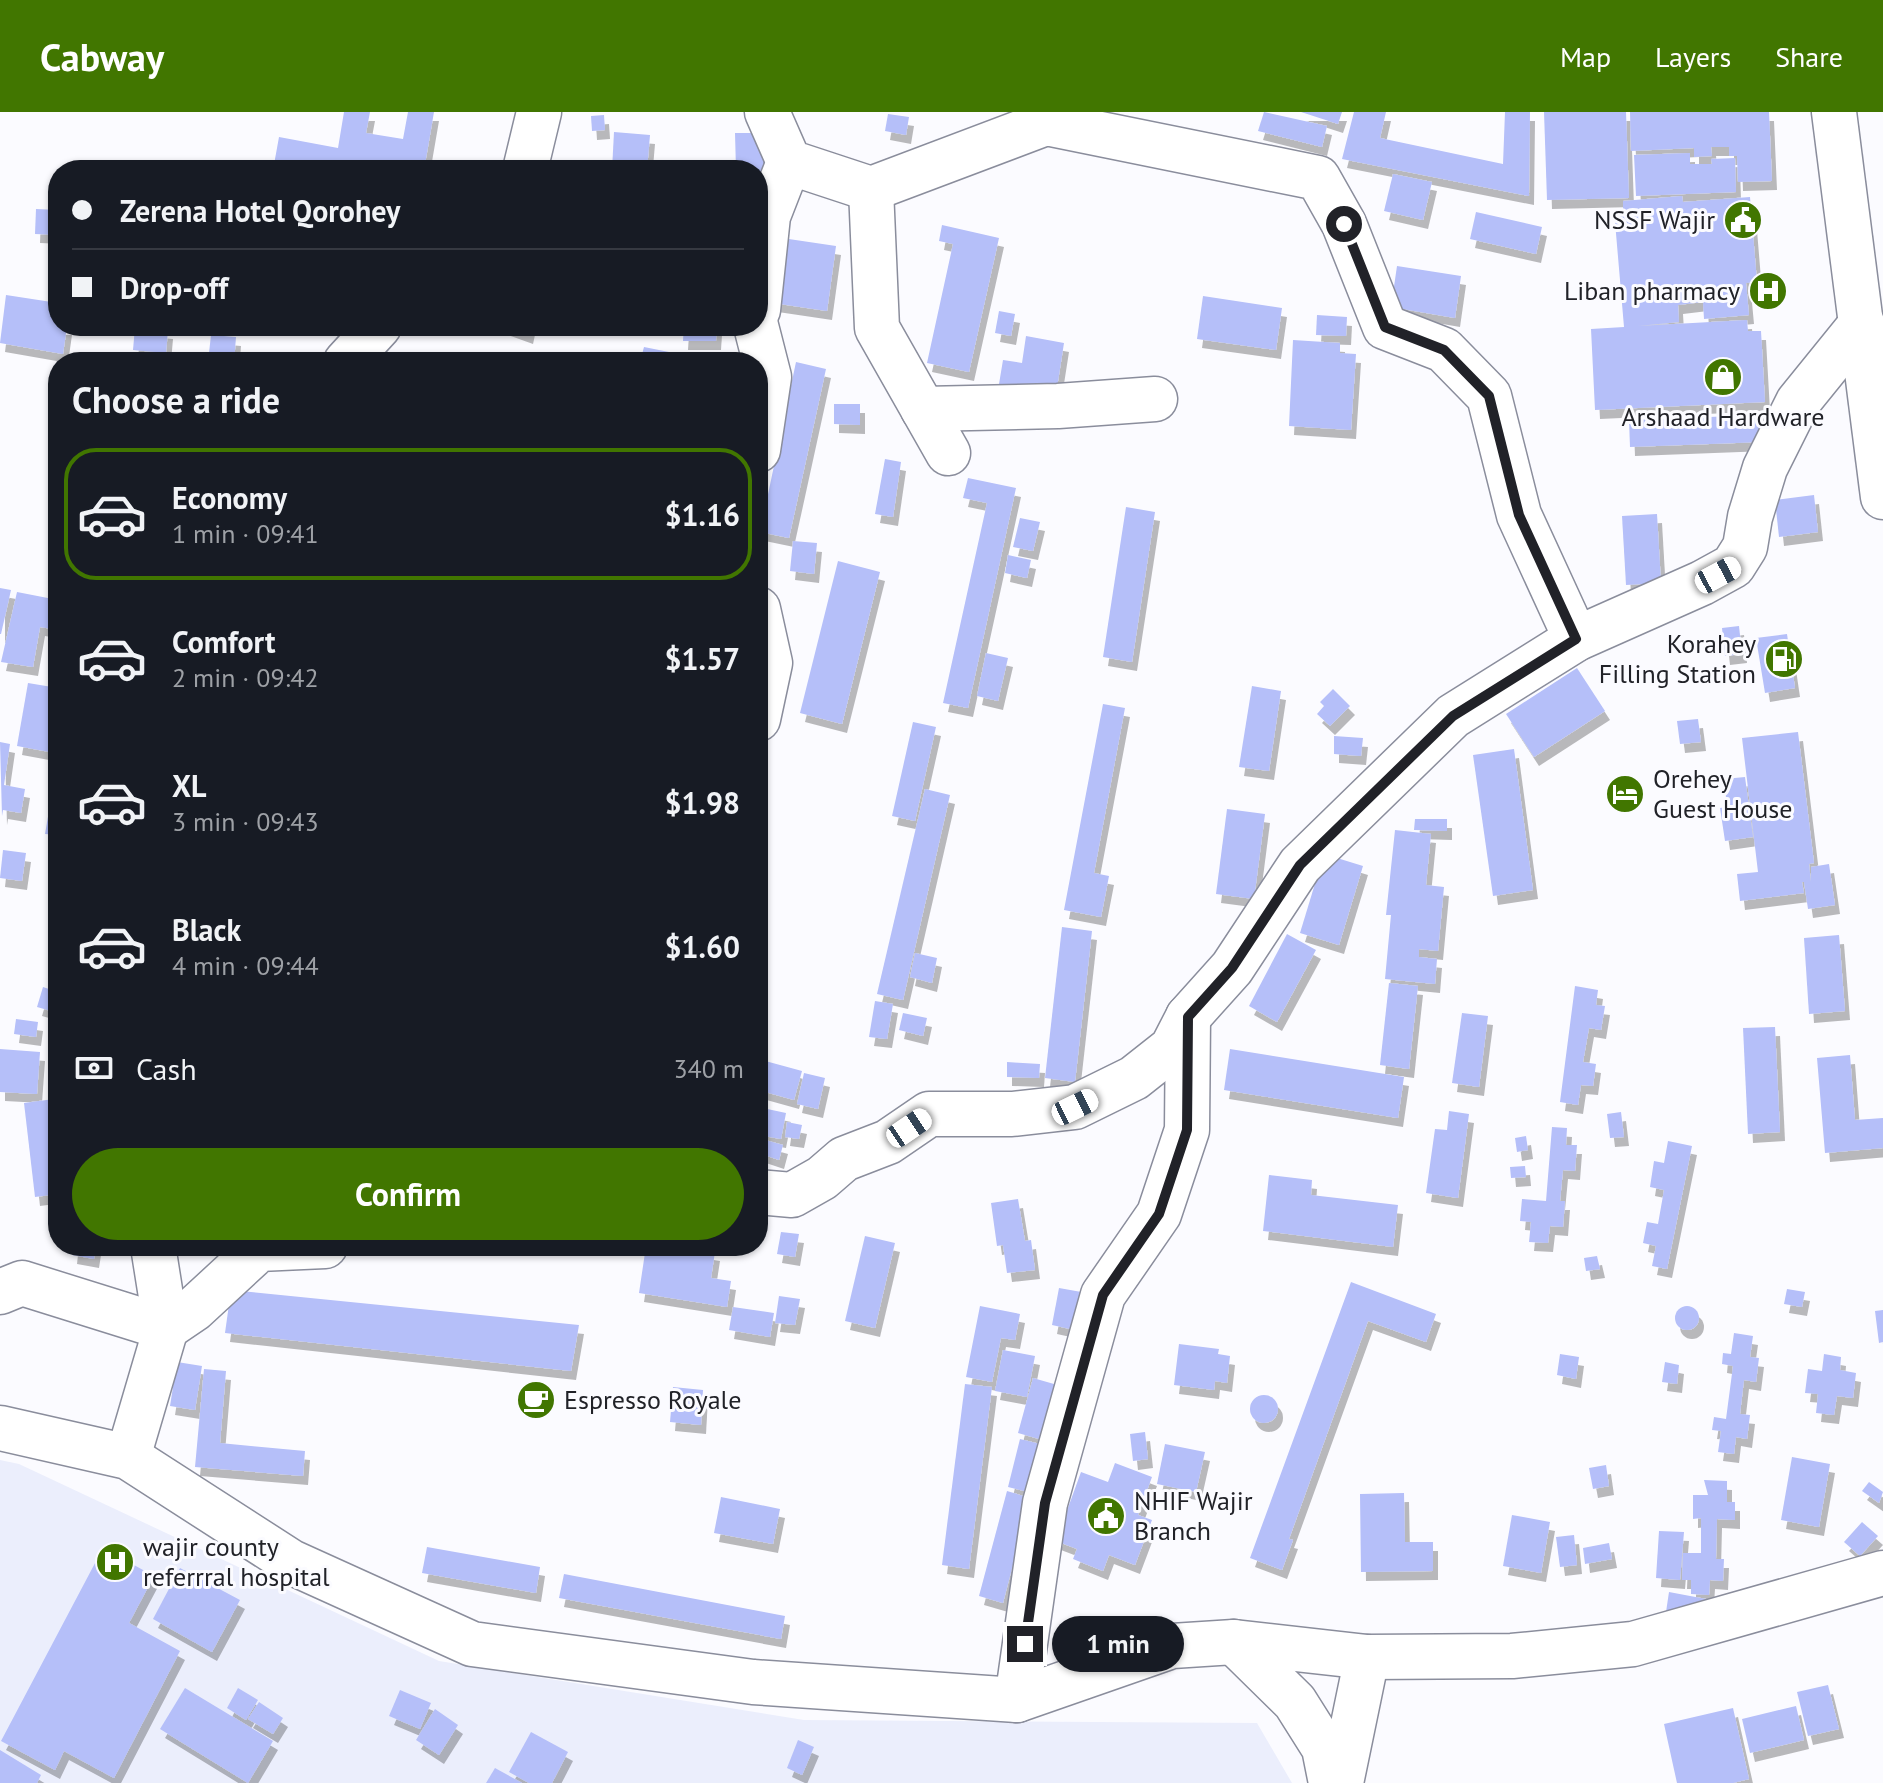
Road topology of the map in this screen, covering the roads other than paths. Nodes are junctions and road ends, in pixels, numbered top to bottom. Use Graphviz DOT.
graph roads {
  1 [pos="539,112"];
  2 [pos="767,112"];
  3 [pos="1834,112"];
  4 [pos="527,160"];
  5 [pos="789,162"];
  6 [pos="871,189"];
  7 [pos="768,216"];
  8 [pos="1862,323"];
  9 [pos="370,336"];
  10 [pos="355,352"];
  11 [pos="1155,399"];
  12 [pos="923,409"];
  13 [pos="948,453"];
  14 [pos="1883,497"];
  15 [pos="1576,639"];
  16 [pos="1188,1017"];
  17 [pos="768,1193"];
  18 [pos="155,1256"];
  19 [pos="251,1256"];
  20 [pos="0,1292"];
  21 [pos="166,1328"];
  22 [pos="0,1428"];
  23 [pos="128,1457"];
  24 [pos="1883,1573"];
  25 [pos="1234,1642"];
  26 [pos="1367,1657"];
  27 [pos="1017,1700"];
  28 [pos="1331,1783"];
  29 [pos="1341,1783"];
  1 -- 4 [label="street"];
  2 -- 5 [label="street"];
  3 -- 8 [label="street"];
  5 -- 6 [label="street"];
  5 -- 7 [label="street"];
  6 -- 12 [label="street"];
  6 -- 15 [label="street"];
  8 -- 14 [label="street"];
  8 -- 15 [label="street"];
  9 -- 10 [label="street"];
  11 -- 12 [label="street"];
  12 -- 13 [label="street"];
  15 -- 16 [label="street"];
  16 -- 17 [label="street"];
  16 -- 27 [label="street"];
  18 -- 21 [label="street"];
  19 -- 21 [label="street"];
  20 -- 21 [label="street"];
  21 -- 23 [label="street"];
  22 -- 23 [label="street"];
  23 -- 27 [label="street"];
  24 -- 26 [label="street"];
  25 -- 26 [label="street"];
  25 -- 27 [label="street"];
  25 -- 28 [label="street"];
  26 -- 29 [label="street"];
}
